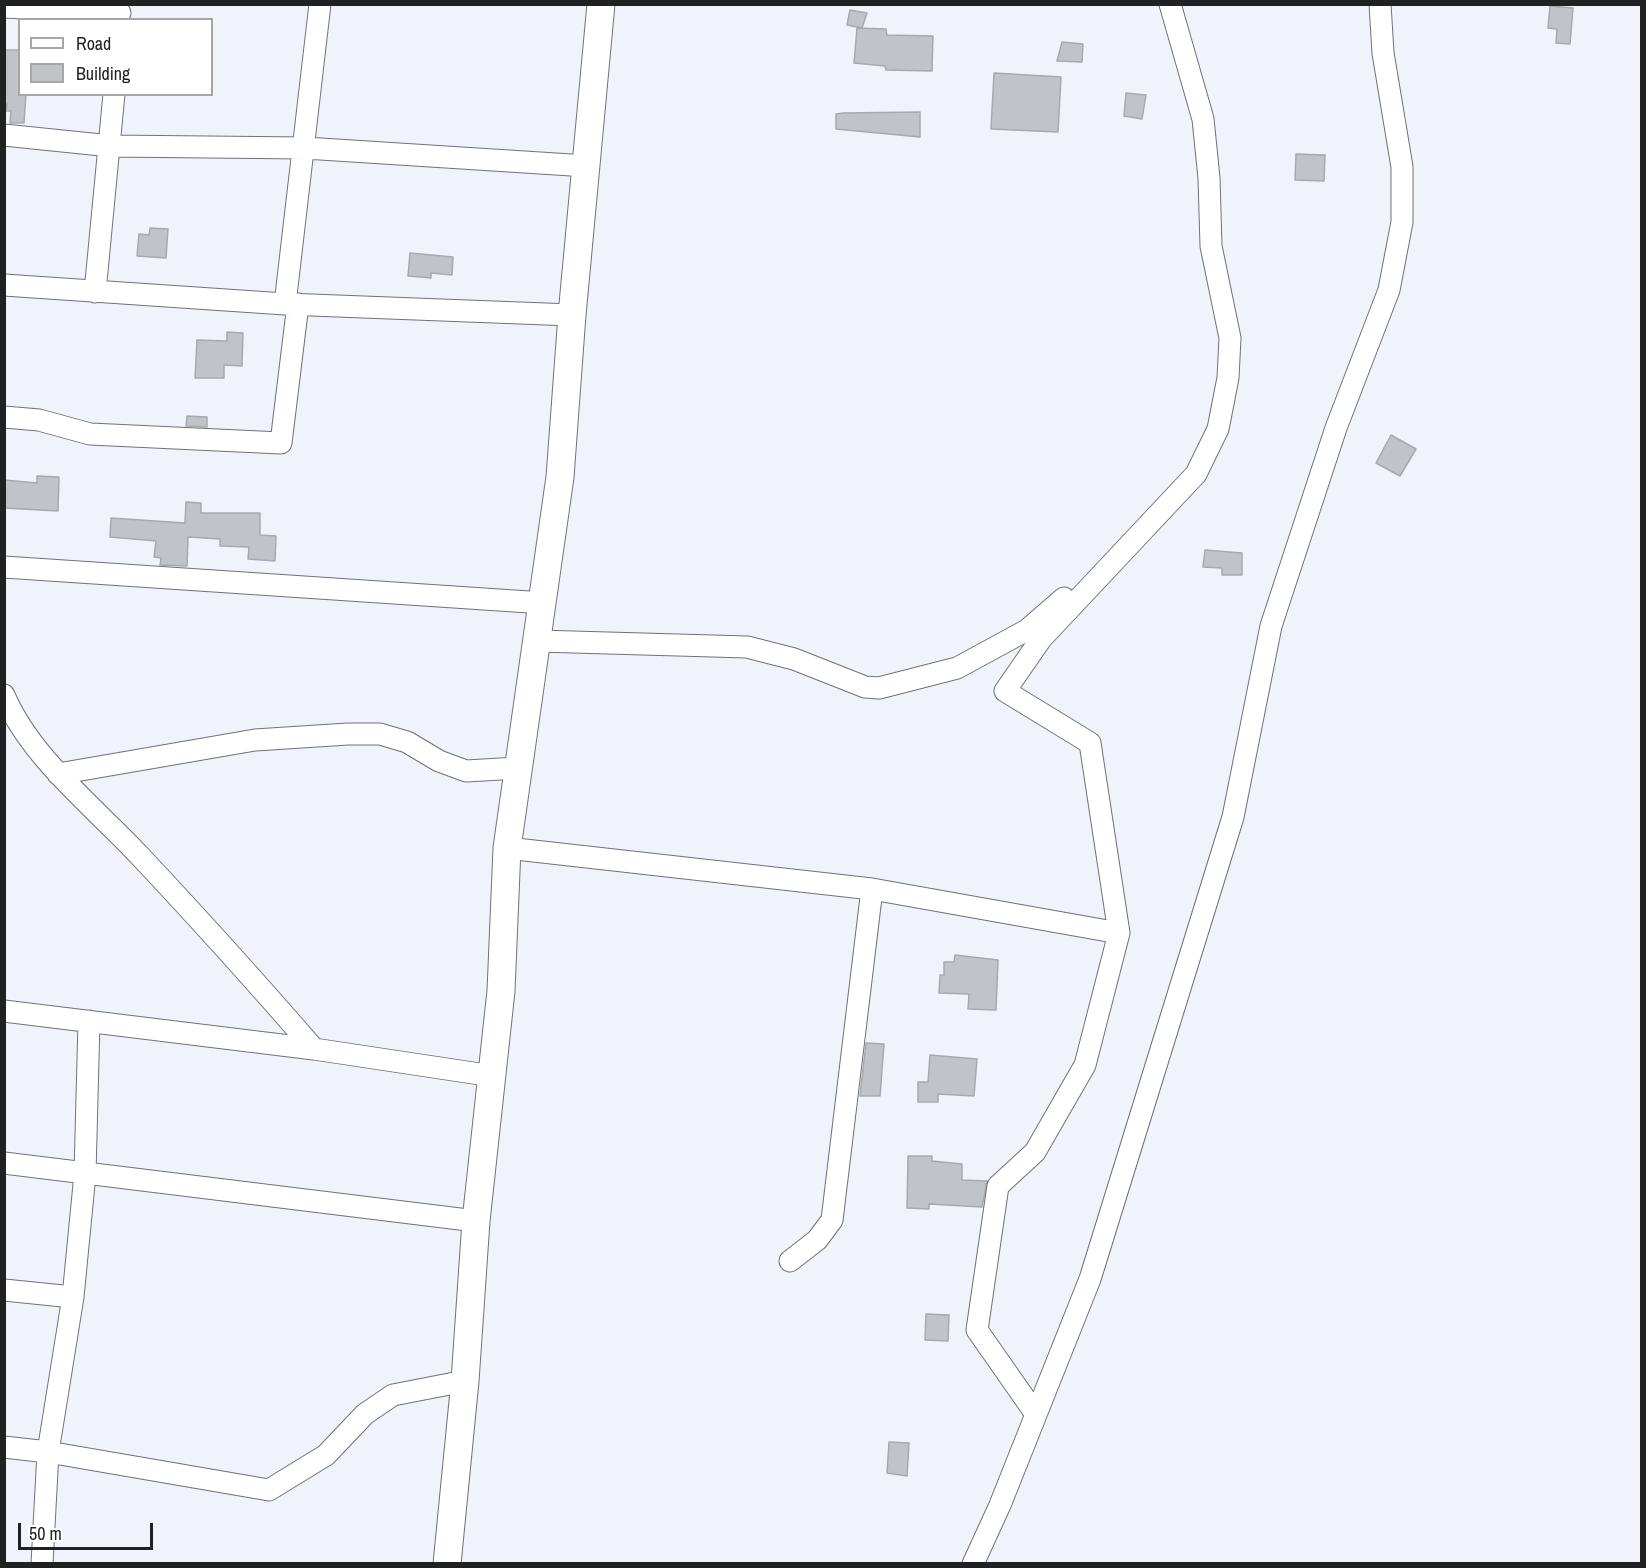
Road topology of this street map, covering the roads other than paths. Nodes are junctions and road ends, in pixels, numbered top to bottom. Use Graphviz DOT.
graph roads {
  1 [pos="320,4"];
  2 [pos="601,4"];
  3 [pos="1170,4"];
  4 [pos="1380,4"];
  5 [pos="4,7"];
  6 [pos="120,12"];
  7 [pos="114,96"];
  8 [pos="4,135"];
  9 [pos="111,146"];
  10 [pos="305,148"];
  11 [pos="587,166"];
  12 [pos="4,285"];
  13 [pos="95,292"];
  14 [pos="292,304"];
  15 [pos="572,315"];
  16 [pos="4,417"];
  17 [pos="1128,545"];
  18 [pos="4,567"];
  19 [pos="544,603"];
  20 [pos="538,641"];
  21 [pos="7,706"];
  22 [pos="518,768"];
  23 [pos="58,774"];
  24 [pos="507,848"];
  25 [pos="872,889"];
  26 [pos="1119,933"];
  27 [pos="4,1011"];
  28 [pos="89,1021"];
  29 [pos="314,1049"];
  30 [pos="493,1076"];
  31 [pos="4,1164"];
  32 [pos="85,1174"];
  33 [pos="476,1221"];
  34 [pos="790,1261"];
  35 [pos="4,1290"];
  36 [pos="73,1297"];
  37 [pos="465,1381"];
  38 [pos="1035,1413"];
  39 [pos="4,1447"];
  40 [pos="48,1452"];
  41 [pos="42,1563"];
  42 [pos="447,1563"];
  43 [pos="973,1563"];
  1 -- 10 [label="street"];
  2 -- 11 [label="street"];
  3 -- 17 [label="street"];
  4 -- 38 [label="street"];
  5 -- 6 [label="street"];
  7 -- 9 [label="street"];
  8 -- 9 [label="street"];
  9 -- 10 [label="street"];
  9 -- 13 [label="street"];
  10 -- 11 [label="street"];
  10 -- 14 [label="street"];
  11 -- 15 [label="street"];
  12 -- 13 [label="street"];
  13 -- 14 [label="street"];
  14 -- 15 [label="street"];
  14 -- 16 [label="street"];
  15 -- 19 [label="street"];
  17 -- 20 [label="street"];
  17 -- 26 [label="street"];
  18 -- 19 [label="street"];
  19 -- 20 [label="street"];
  20 -- 22 [label="street"];
  21 -- 23 [label="street"];
  22 -- 23 [label="street"];
  22 -- 24 [label="street"];
  23 -- 29 [label="street"];
  24 -- 25 [label="street"];
  24 -- 30 [label="street"];
  25 -- 26 [label="street"];
  25 -- 34 [label="street"];
  26 -- 38 [label="street"];
  27 -- 28 [label="street"];
  28 -- 29 [label="street"];
  28 -- 32 [label="street"];
  29 -- 30 [label="street"];
  30 -- 33 [label="street"];
  31 -- 32 [label="street"];
  32 -- 33 [label="street"];
  32 -- 36 [label="street"];
  33 -- 37 [label="street"];
  35 -- 36 [label="street"];
  36 -- 40 [label="street"];
  37 -- 40 [label="street"];
  37 -- 42 [label="street"];
  38 -- 43 [label="street"];
  39 -- 40 [label="street"];
  40 -- 41 [label="street"];
}
